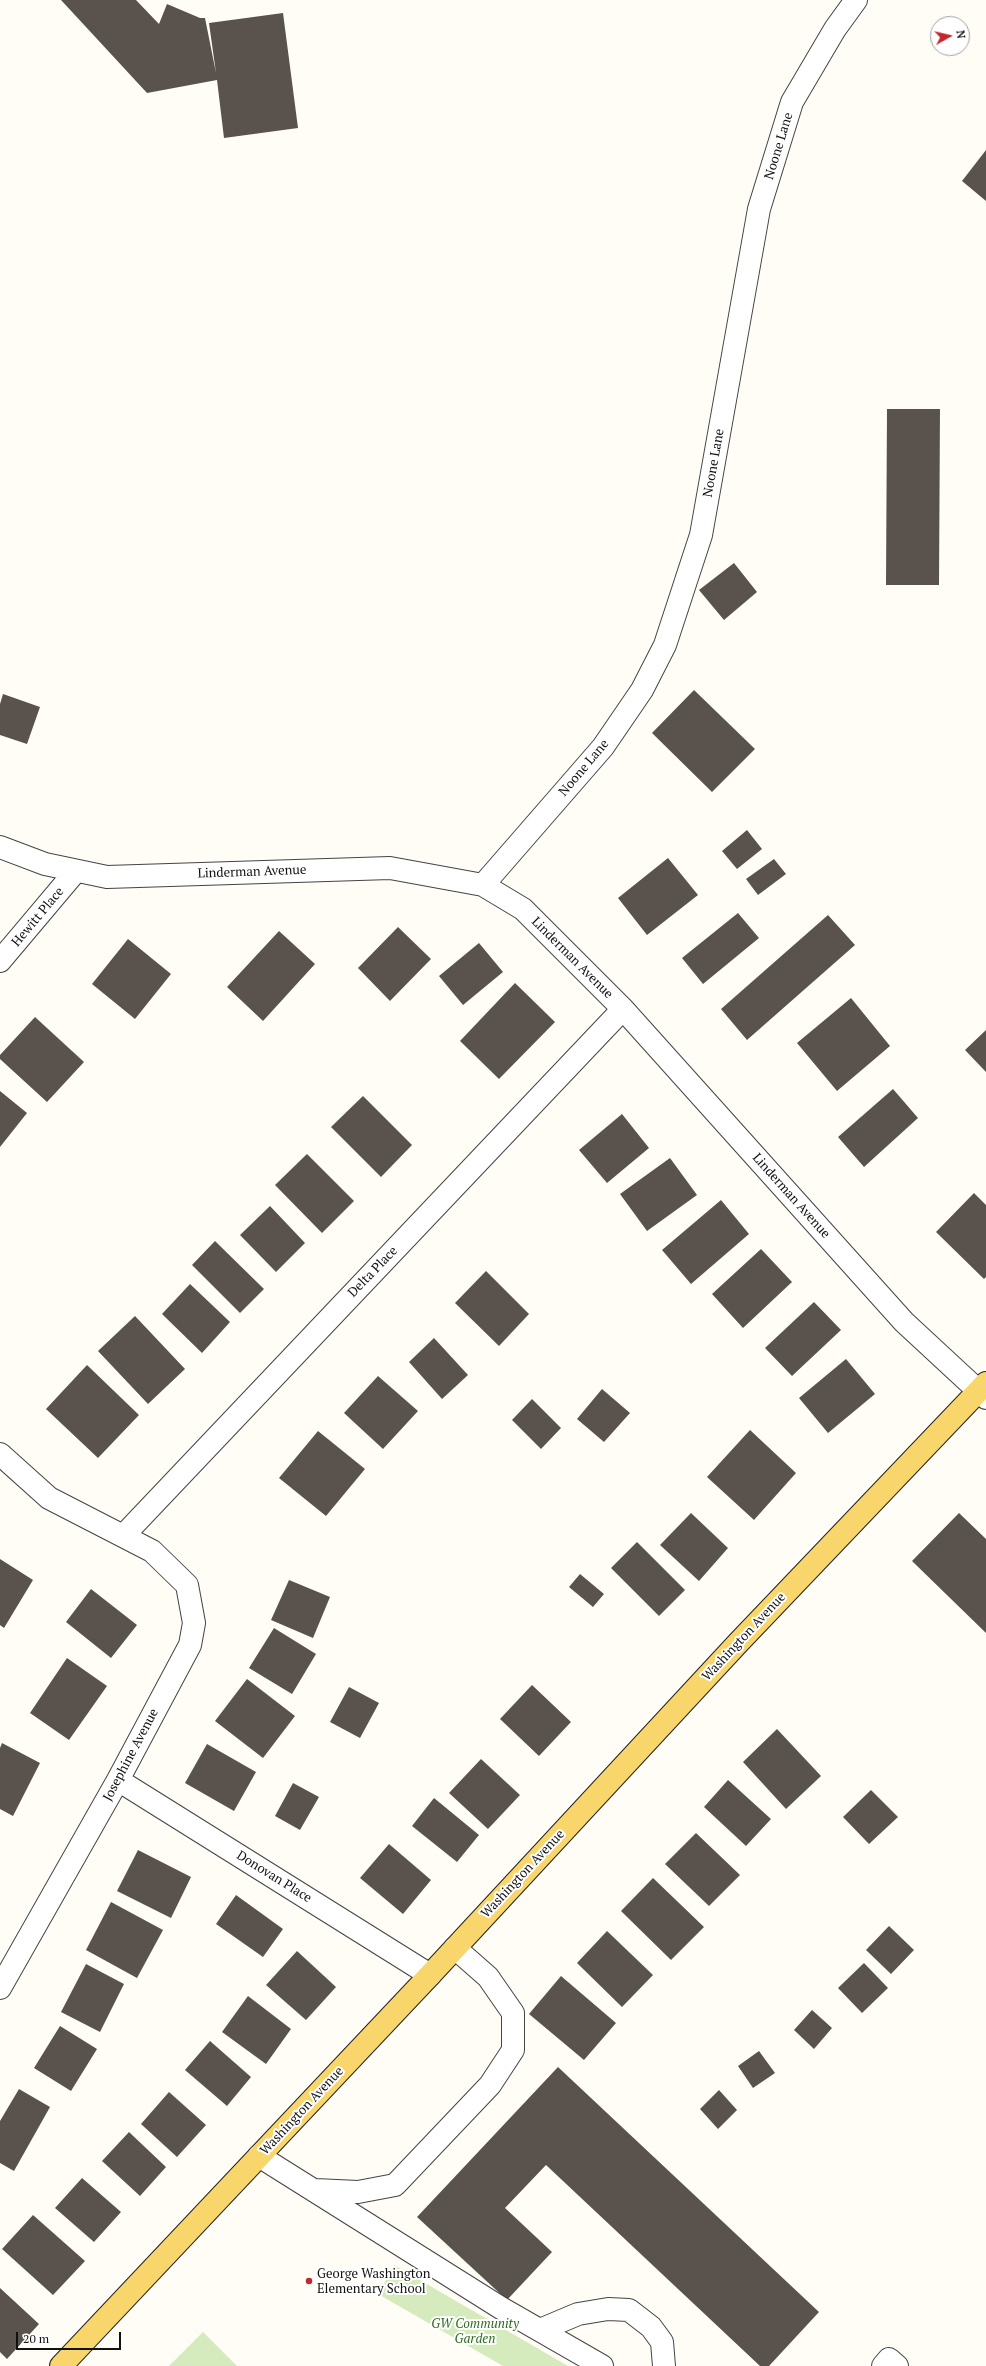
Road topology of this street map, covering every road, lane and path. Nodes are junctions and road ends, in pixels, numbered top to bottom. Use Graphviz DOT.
graph roads {
  1 [pos="856,0"];
  2 [pos="0,847"];
  3 [pos="75,872"];
  4 [pos="483,885"];
  5 [pos="0,961"];
  6 [pos="623,1010"];
  7 [pos="984,1391"];
  8 [pos="0,1454"];
  9 [pos="124,1535"];
  10 [pos="118,1780"];
  11 [pos="455,1948"];
  12 [pos="430,1975"];
  13 [pos="0,1988"];
  14 [pos="259,2156"];
  15 [pos="314,2190"];
  16 [pos="540,2330"];
  17 [pos="62,2366"];
  18 [pos="602,2366"];
  19 [pos="664,2366"];
  20 [pos="882,2366"];
  21 [pos="897,2366"];
  1 -- 4 [label="street, Noone Lane"];
  2 -- 3 [label="street, Linderman Avenue"];
  3 -- 4 [label="street, Linderman Avenue"];
  3 -- 5 [label="street, Hewitt Place"];
  4 -- 6 [label="street, Linderman Avenue"];
  6 -- 7 [label="street, Linderman Avenue"];
  6 -- 9 [label="street, Delta Place"];
  7 -- 11 [label="main road, Washington Avenue"];
  8 -- 9 [label="street, Josephine Avenue"];
  9 -- 10 [label="street, Josephine Avenue"];
  10 -- 12 [label="street, Donovan Place"];
  10 -- 13 [label="street, Josephine Avenue"];
  11 -- 12 [label="main road, Washington Avenue"];
  11 -- 15 [label="street"];
  12 -- 14 [label="main road, Washington Avenue"];
  14 -- 15 [label="street"];
  14 -- 17 [label="main road, Washington Avenue"];
  15 -- 16 [label="street"];
  16 -- 18 [label="street"];
  16 -- 19 [label="street"];
  20 -- 21 [label="street"];
}
